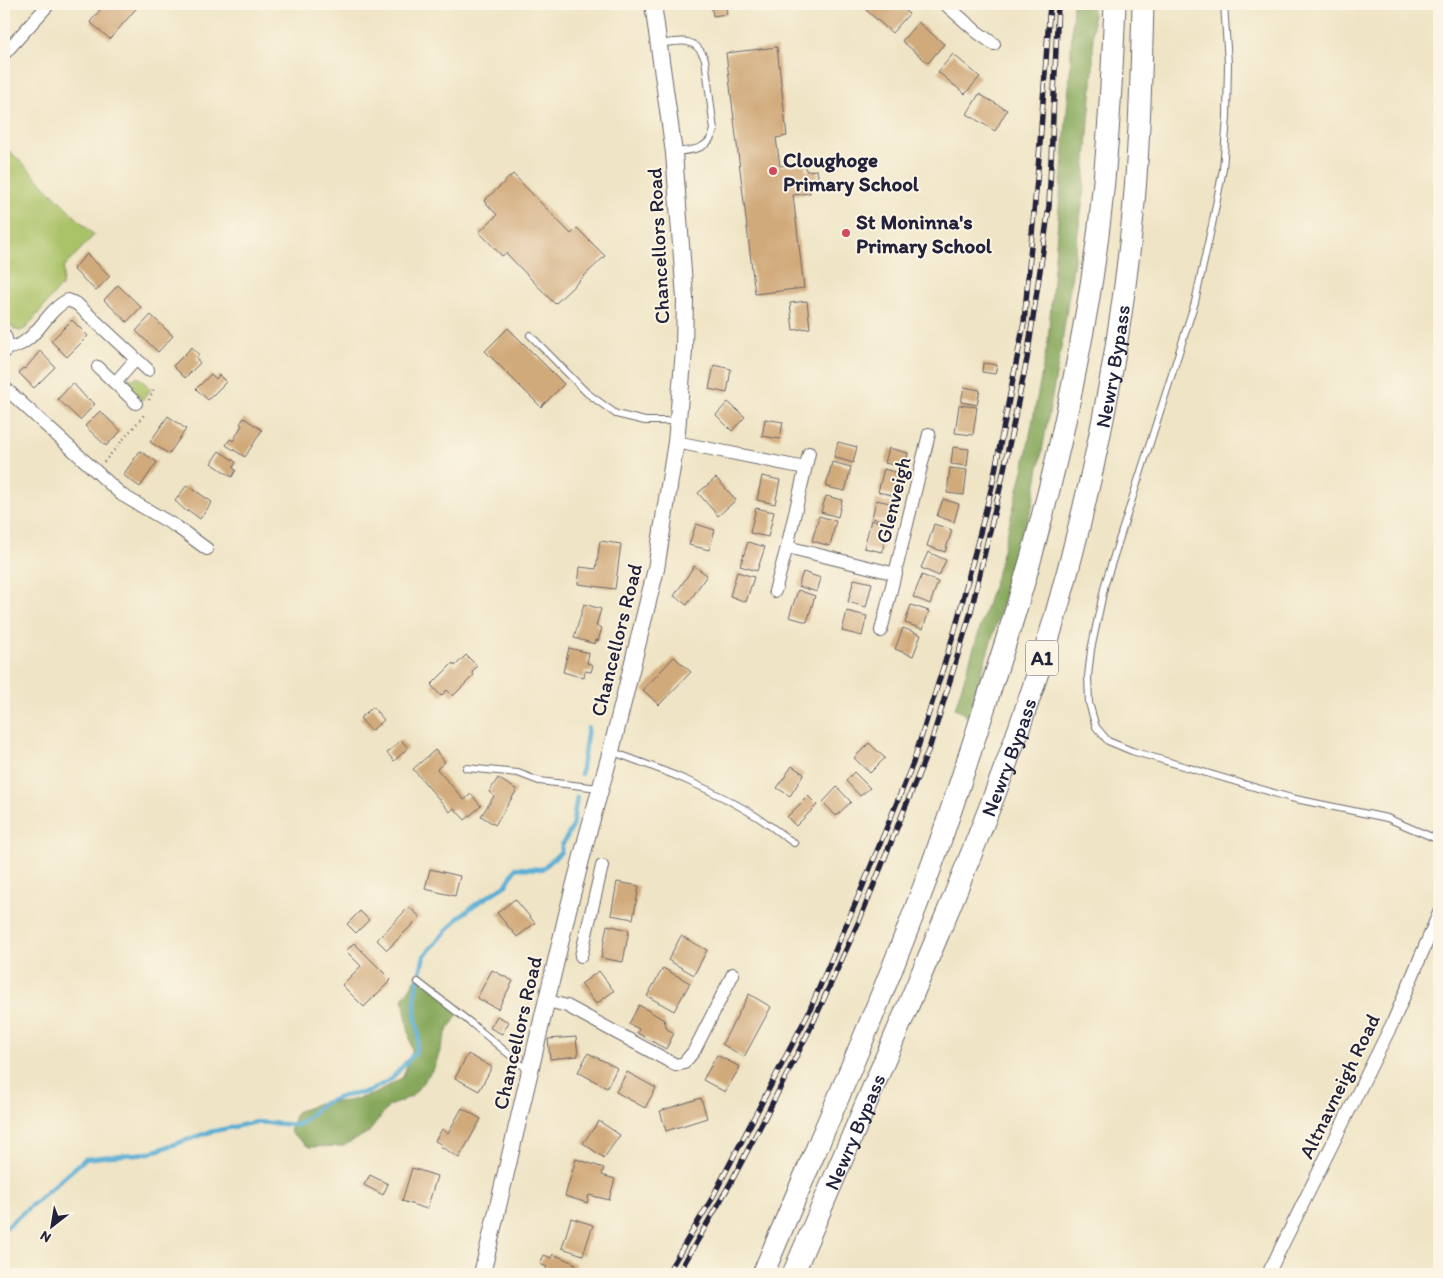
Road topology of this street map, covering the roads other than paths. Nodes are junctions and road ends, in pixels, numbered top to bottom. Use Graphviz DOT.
graph roads {
  1 [pos="49,4"];
  2 [pos="653,4"];
  3 [pos="945,4"];
  4 [pos="1115,4"];
  5 [pos="1143,4"];
  6 [pos="1224,4"];
  7 [pos="659,44"];
  8 [pos="994,44"];
  9 [pos="4,54"];
  10 [pos="674,153"];
  11 [pos="4,334"];
  12 [pos="530,335"];
  13 [pos="5,350"];
  14 [pos="136,359"];
  15 [pos="98,367"];
  16 [pos="148,370"];
  17 [pos="115,383"];
  18 [pos="4,387"];
  19 [pos="143,405"];
  20 [pos="678,421"];
  21 [pos="929,434"];
  22 [pos="676,442"];
  23 [pos="809,453"];
  24 [pos="805,468"];
  25 [pos="787,547"];
  26 [pos="207,549"];
  27 [pos="896,574"];
  28 [pos="774,591"];
  29 [pos="881,631"];
  30 [pos="611,751"];
  31 [pos="466,768"];
  32 [pos="600,788"];
  33 [pos="1439,840"];
  34 [pos="794,843"];
  35 [pos="602,866"];
  36 [pos="568,910"];
  37 [pos="1439,912"];
  38 [pos="590,915"];
  39 [pos="581,956"];
  40 [pos="733,974"];
  41 [pos="418,982"];
  42 [pos="548,1001"];
  43 [pos="530,1072"];
  44 [pos="482,1274"];
  45 [pos="763,1274"];
  46 [pos="793,1274"];
  47 [pos="1268,1274"];
  1 -- 9 [label="street"];
  2 -- 7 [label="street, Chancellors Road"];
  3 -- 8 [label="street"];
  4 -- 45 [label="highway, Newry Bypass / A1"];
  5 -- 46 [label="highway, Newry Bypass / A1"];
  6 -- 33 [label="lane"];
  7 -- 10 [label="street, Chancellors Road"];
  7 -- 10 [label="lane"];
  10 -- 20 [label="street, Chancellors Road"];
  11 -- 13 [label="street"];
  12 -- 20 [label="lane"];
  13 -- 14 [label="street"];
  14 -- 16 [label="street"];
  14 -- 17 [label="street"];
  15 -- 17 [label="street"];
  17 -- 19 [label="street"];
  18 -- 26 [label="street"];
  20 -- 22 [label="street, Chancellors Road"];
  21 -- 27 [label="street, Glenveigh"];
  22 -- 24 [label="street"];
  22 -- 30 [label="street, Chancellors Road"];
  23 -- 24 [label="street"];
  24 -- 25 [label="street"];
  25 -- 27 [label="street, Glenveigh"];
  25 -- 28 [label="street"];
  27 -- 29 [label="street, Glenveigh"];
  30 -- 32 [label="street, Chancellors Road"];
  30 -- 34 [label="lane"];
  31 -- 32 [label="lane"];
  32 -- 36 [label="street, Chancellors Road"];
  35 -- 38 [label="street"];
  36 -- 38 [label="street"];
  36 -- 42 [label="street, Chancellors Road"];
  37 -- 47 [label="street, Altnavneigh Road"];
  38 -- 39 [label="street"];
  40 -- 42 [label="street"];
  41 -- 43 [label="lane"];
  42 -- 43 [label="street, Chancellors Road"];
  43 -- 44 [label="street, Chancellors Road"];
}
